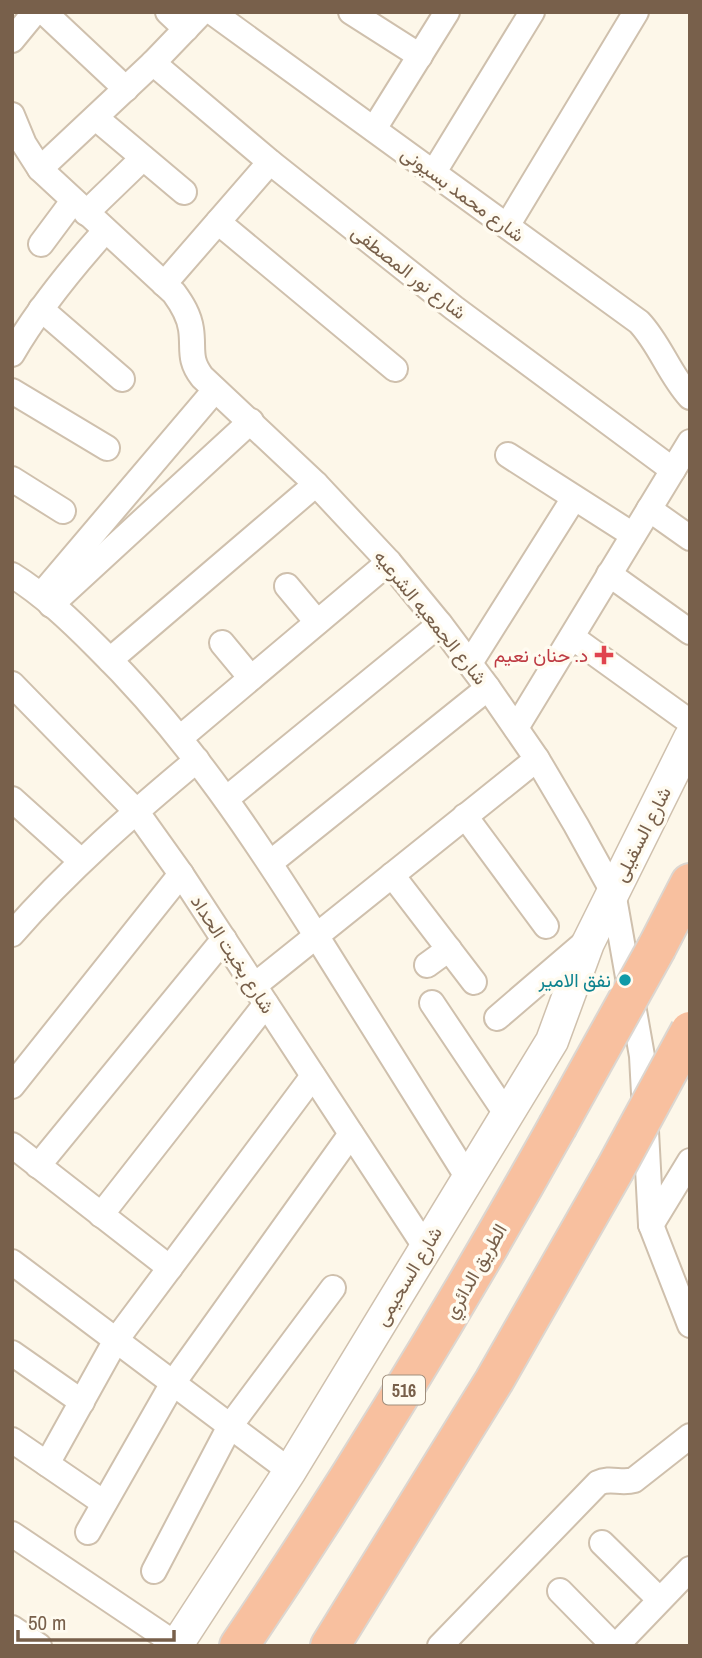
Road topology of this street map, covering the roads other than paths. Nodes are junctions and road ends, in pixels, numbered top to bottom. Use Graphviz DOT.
graph roads {
  1 [pos="35,12"];
  2 [pos="44,12"];
  3 [pos="212,12"];
  4 [pos="351,12"];
  5 [pos="447,12"];
  6 [pos="532,12"];
  7 [pos="636,12"];
  8 [pos="186,18"];
  9 [pos="12,40"];
  10 [pos="420,55"];
  11 [pos="153,63"];
  12 [pos="126,89"];
  13 [pos="12,115"];
  14 [pos="96,118"];
  15 [pos="374,129"];
  16 [pos="18,154"];
  17 [pos="143,158"];
  18 [pos="270,162"];
  19 [pos="40,169"];
  20 [pos="434,172"];
  21 [pos="184,192"];
  22 [pos="80,207"];
  23 [pos="218,222"];
  24 [pos="507,226"];
  25 [pos="105,231"];
  26 [pos="41,244"];
  27 [pos="164,284"];
  28 [pos="27,318"];
  29 [pos="12,354"];
  30 [pos="395,369"];
  31 [pos="122,379"];
  32 [pos="215,390"];
  33 [pos="12,391"];
  34 [pos="690,397"];
  35 [pos="251,421"];
  36 [pos="690,442"];
  37 [pos="107,448"];
  38 [pos="508,455"];
  39 [pos="673,470"];
  40 [pos="12,479"];
  41 [pos="316,484"];
  42 [pos="574,498"];
  43 [pos="649,509"];
  44 [pos="62,511"];
  45 [pos="633,535"];
  46 [pos="690,538"];
  47 [pos="389,562"];
  48 [pos="609,574"];
  49 [pos="14,580"];
  50 [pos="287,586"];
  51 [pos="46,600"];
  52 [pos="317,622"];
  53 [pos="440,624"];
  54 [pos="690,632"];
  55 [pos="572,637"];
  56 [pos="222,643"];
  57 [pos="110,660"];
  58 [pos="470,663"];
  59 [pos="251,678"];
  60 [pos="12,684"];
  61 [pos="488,688"];
  62 [pos="690,722"];
  63 [pos="516,728"];
  64 [pos="180,738"];
  65 [pos="690,738"];
  66 [pos="537,759"];
  67 [pos="197,760"];
  68 [pos="12,799"];
  69 [pos="226,799"];
  70 [pos="136,811"];
  71 [pos="465,816"];
  72 [pos="81,861"];
  73 [pos="270,863"];
  74 [pos="181,874"];
  75 [pos="392,875"];
  76 [pos="690,883"];
  77 [pos="613,892"];
  78 [pos="20,909"];
  79 [pos="546,926"];
  80 [pos="12,934"];
  81 [pos="317,936"];
  82 [pos="591,937"];
  83 [pos="224,939"];
  84 [pos="449,949"];
  85 [pos="427,965"];
  86 [pos="474,982"];
  87 [pos="260,995"];
  88 [pos="432,1003"];
  89 [pos="496,1018"];
  90 [pos="690,1031"];
  91 [pos="313,1076"];
  92 [pos="12,1086"];
  93 [pos="507,1115"];
  94 [pos="351,1134"];
  95 [pos="12,1146"];
  96 [pos="690,1161"];
  97 [pos="38,1166"];
  98 [pos="468,1178"];
  99 [pos="101,1215"];
  100 [pos="651,1224"];
  101 [pos="426,1248"];
  102 [pos="12,1262"];
  103 [pos="170,1268"];
  104 [pos="333,1288"];
  105 [pos="690,1325"];
  106 [pos="116,1340"];
  107 [pos="12,1353"];
  108 [pos="173,1383"];
  109 [pos="82,1402"];
  110 [pos="230,1426"];
  111 [pos="690,1436"];
  112 [pos="12,1440"];
  113 [pos="47,1464"];
  114 [pos="289,1471"];
  115 [pos="104,1503"];
  116 [pos="88,1532"];
  117 [pos="12,1534"];
  118 [pos="602,1543"];
  119 [pos="690,1569"];
  120 [pos="154,1571"];
  121 [pos="560,1591"];
  122 [pos="659,1599"];
  123 [pos="12,1628"];
  124 [pos="453,1641"];
  125 [pos="176,1645"];
  126 [pos="39,1646"];
  127 [pos="239,1646"];
  128 [pos="330,1646"];
  129 [pos="615,1646"];
  1 -- 9 [label="street"];
  2 -- 12 [label="street"];
  3 -- 15 [label="street, شارع محمد بسيونى"];
  4 -- 10 [label="street"];
  5 -- 10 [label="street"];
  6 -- 20 [label="street"];
  7 -- 24 [label="street"];
  8 -- 11 [label="street"];
  10 -- 15 [label="street"];
  11 -- 12 [label="street"];
  11 -- 18 [label="street, شارع نور المصطفى"];
  12 -- 14 [label="street"];
  13 -- 16 [label="street, شارع الجمعيه الشرعيه"];
  14 -- 17 [label="street"];
  14 -- 19 [label="street"];
  15 -- 20 [label="street, شارع محمد بسيونى"];
  16 -- 19 [label="street, شارع الجمعيه الشرعيه"];
  17 -- 21 [label="street"];
  17 -- 22 [label="street"];
  18 -- 23 [label="street"];
  18 -- 39 [label="street, شارع نور المصطفى"];
  19 -- 22 [label="street, شارع الجمعيه الشرعيه"];
  20 -- 24 [label="street, شارع محمد بسيونى"];
  22 -- 25 [label="street, شارع الجمعيه الشرعيه"];
  22 -- 26 [label="street"];
  23 -- 27 [label="street"];
  23 -- 30 [label="street"];
  24 -- 34 [label="street, شارع محمد بسيونى"];
  25 -- 27 [label="street, شارع الجمعيه الشرعيه"];
  25 -- 28 [label="street"];
  27 -- 32 [label="street, شارع الجمعيه الشرعيه"];
  28 -- 29 [label="street"];
  28 -- 31 [label="street"];
  32 -- 35 [label="street, شارع الجمعيه الشرعيه"];
  32 -- 51 [label="street"];
  33 -- 37 [label="street"];
  35 -- 41 [label="street, شارع الجمعيه الشرعيه"];
  35 -- 51 [label="street"];
  36 -- 39 [label="street"];
  38 -- 42 [label="street"];
  39 -- 43 [label="street"];
  40 -- 44 [label="street"];
  41 -- 47 [label="street, شارع الجمعيه الشرعيه"];
  41 -- 57 [label="street"];
  42 -- 45 [label="street"];
  42 -- 58 [label="street"];
  43 -- 45 [label="street"];
  43 -- 46 [label="street"];
  45 -- 48 [label="street"];
  47 -- 52 [label="street"];
  47 -- 53 [label="street, شارع الجمعيه الشرعيه"];
  48 -- 54 [label="street"];
  48 -- 55 [label="street"];
  49 -- 51 [label="street"];
  50 -- 52 [label="street"];
  51 -- 57 [label="street"];
  52 -- 59 [label="street"];
  53 -- 58 [label="street, شارع الجمعيه الشرعيه"];
  53 -- 69 [label="street"];
  55 -- 62 [label="street"];
  55 -- 63 [label="street"];
  56 -- 59 [label="street"];
  57 -- 64 [label="street"];
  58 -- 61 [label="street, شارع الجمعيه الشرعيه"];
  59 -- 64 [label="street"];
  60 -- 70 [label="street, شارع بخيت الحداد"];
  61 -- 63 [label="street, شارع الجمعيه الشرعيه"];
  61 -- 73 [label="street"];
  63 -- 66 [label="street, شارع الجمعيه الشرعيه"];
  64 -- 67 [label="street"];
  65 -- 77 [label="street, شارع السقيلى"];
  66 -- 71 [label="street"];
  66 -- 77 [label="street, شارع الجمعيه الشرعيه"];
  67 -- 69 [label="street"];
  67 -- 70 [label="street"];
  68 -- 72 [label="street"];
  69 -- 73 [label="street"];
  70 -- 72 [label="street"];
  70 -- 74 [label="street, شارع بخيت الحداد"];
  71 -- 75 [label="street"];
  71 -- 79 [label="street"];
  72 -- 78 [label="street"];
  73 -- 81 [label="street"];
  74 -- 83 [label="street, شارع بخيت الحداد"];
  74 -- 92 [label="street"];
  75 -- 81 [label="street"];
  75 -- 84 [label="street"];
  76 -- 127 [label="highway, الطريق الدائري / 516, bridge"];
  77 -- 82 [label="street, شارع السحيمى"];
  77 -- 100 [label="street, شارع الجمعيه الشرعيه"];
  78 -- 80 [label="street"];
  81 -- 87 [label="street"];
  81 -- 98 [label="street"];
  82 -- 89 [label="street"];
  82 -- 93 [label="street, شارع السحيمى"];
  83 -- 87 [label="street, شارع بخيت الحداد"];
  83 -- 97 [label="street"];
  84 -- 85 [label="street"];
  84 -- 86 [label="street"];
  87 -- 91 [label="street, شارع بخيت الحداد"];
  87 -- 99 [label="street"];
  88 -- 93 [label="street"];
  90 -- 128 [label="highway, bridge"];
  91 -- 94 [label="street, شارع بخيت الحداد"];
  91 -- 103 [label="street"];
  93 -- 98 [label="street, شارع السحيمى"];
  94 -- 101 [label="street, شارع بخيت الحداد"];
  94 -- 108 [label="street"];
  95 -- 97 [label="street"];
  96 -- 100 [label="street"];
  97 -- 99 [label="street"];
  98 -- 101 [label="street, شارع السحيمى"];
  99 -- 103 [label="street"];
  100 -- 105 [label="street, شارع الجمعيه الشرعيه"];
  101 -- 114 [label="street, شارع السحيمى"];
  102 -- 106 [label="street"];
  103 -- 106 [label="street"];
  104 -- 110 [label="street"];
  106 -- 108 [label="street"];
  106 -- 109 [label="street"];
  107 -- 109 [label="street"];
  108 -- 110 [label="street"];
  108 -- 115 [label="street"];
  109 -- 113 [label="street"];
  110 -- 114 [label="street"];
  110 -- 120 [label="street"];
  111 -- 124 [label="street"];
  112 -- 113 [label="street"];
  113 -- 115 [label="street"];
  114 -- 125 [label="street, شارع السحيمى"];
  115 -- 116 [label="street"];
  117 -- 125 [label="street"];
  118 -- 122 [label="street"];
  119 -- 122 [label="street"];
  121 -- 129 [label="street"];
  122 -- 129 [label="street"];
  123 -- 126 [label="street"];
}
